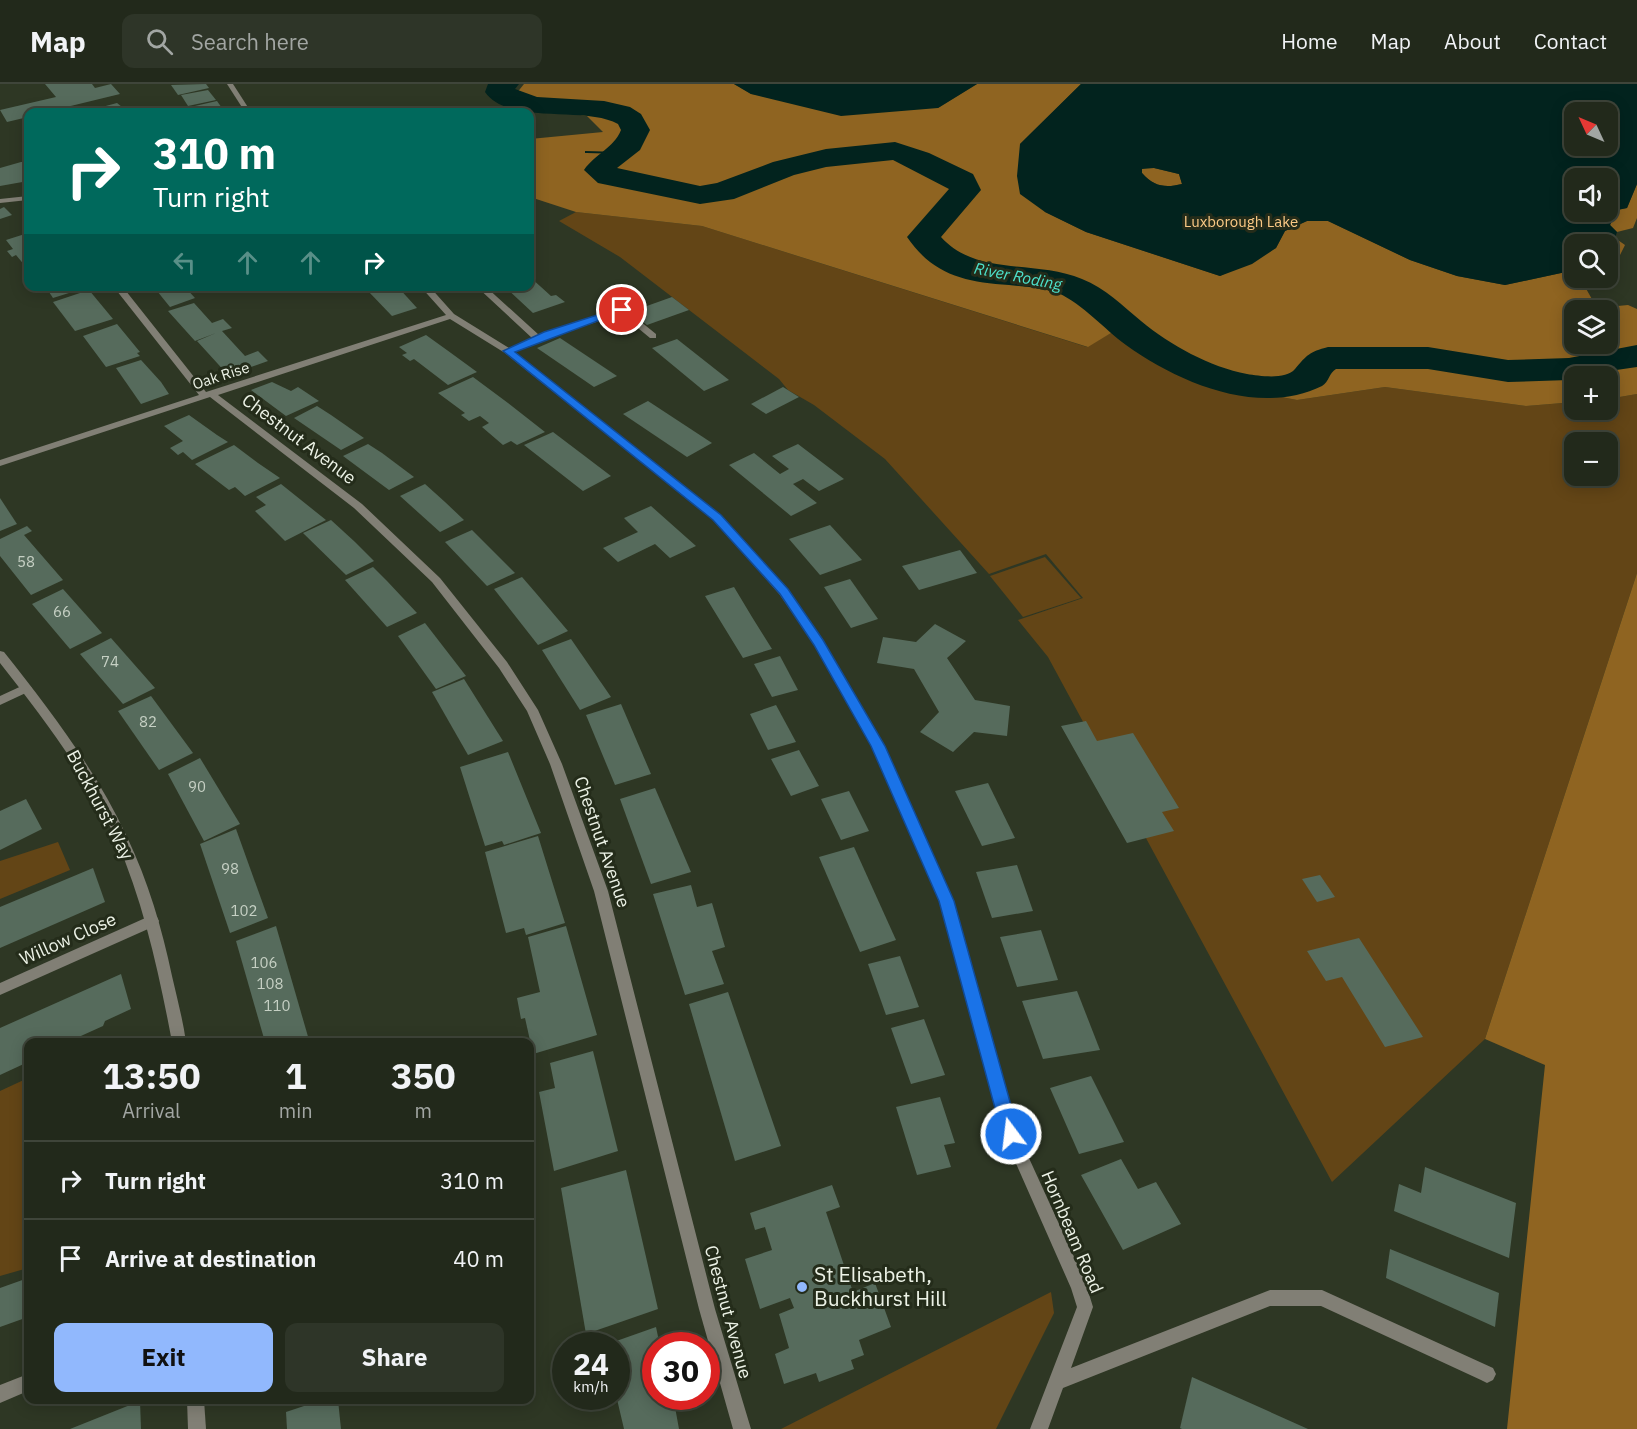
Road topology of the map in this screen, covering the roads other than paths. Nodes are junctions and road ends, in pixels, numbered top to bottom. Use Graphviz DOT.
graph roads {
  1 [pos="230,84"];
  2 [pos="245,108"];
  3 [pos="24,198"];
  4 [pos="0,201"];
  5 [pos="121,291"];
  6 [pos="428,291"];
  7 [pos="485,291"];
  8 [pos="451,316"];
  9 [pos="654,336"];
  10 [pos="538,339"];
  11 [pos="508,351"];
  12 [pos="207,394"];
  13 [pos="0,464"];
  14 [pos="0,656"];
  15 [pos="26,688"];
  16 [pos="0,701"];
  17 [pos="152,921"];
  18 [pos="0,989"];
  19 [pos="178,1038"];
  20 [pos="1487,1374"];
  21 [pos="1059,1381"];
  22 [pos="24,1385"];
  23 [pos="0,1394"];
  24 [pos="196,1404"];
  25 [pos="197,1429"];
  26 [pos="742,1429"];
  27 [pos="1039,1429"];
  1 -- 2 [label="street"];
  3 -- 4 [label="street"];
  5 -- 12 [label="street, Chestnut Avenue"];
  6 -- 8 [label="street, Hornbeam Road"];
  7 -- 10 [label="street"];
  8 -- 11 [label="street, Hornbeam Road"];
  8 -- 12 [label="street, Oak Rise"];
  9 -- 10 [label="street"];
  10 -- 11 [label="street"];
  11 -- 21 [label="street, Hornbeam Road"];
  12 -- 13 [label="street, Oak Rise"];
  12 -- 26 [label="street, Chestnut Avenue"];
  14 -- 15 [label="street, Buckhurst Way"];
  15 -- 16 [label="street"];
  15 -- 17 [label="street, Buckhurst Way"];
  17 -- 18 [label="street, Willow Close"];
  17 -- 19 [label="street, Buckhurst Way"];
  20 -- 21 [label="street"];
  21 -- 27 [label="street, Hornbeam Road"];
  22 -- 23 [label="street"];
  24 -- 25 [label="street"];
}
